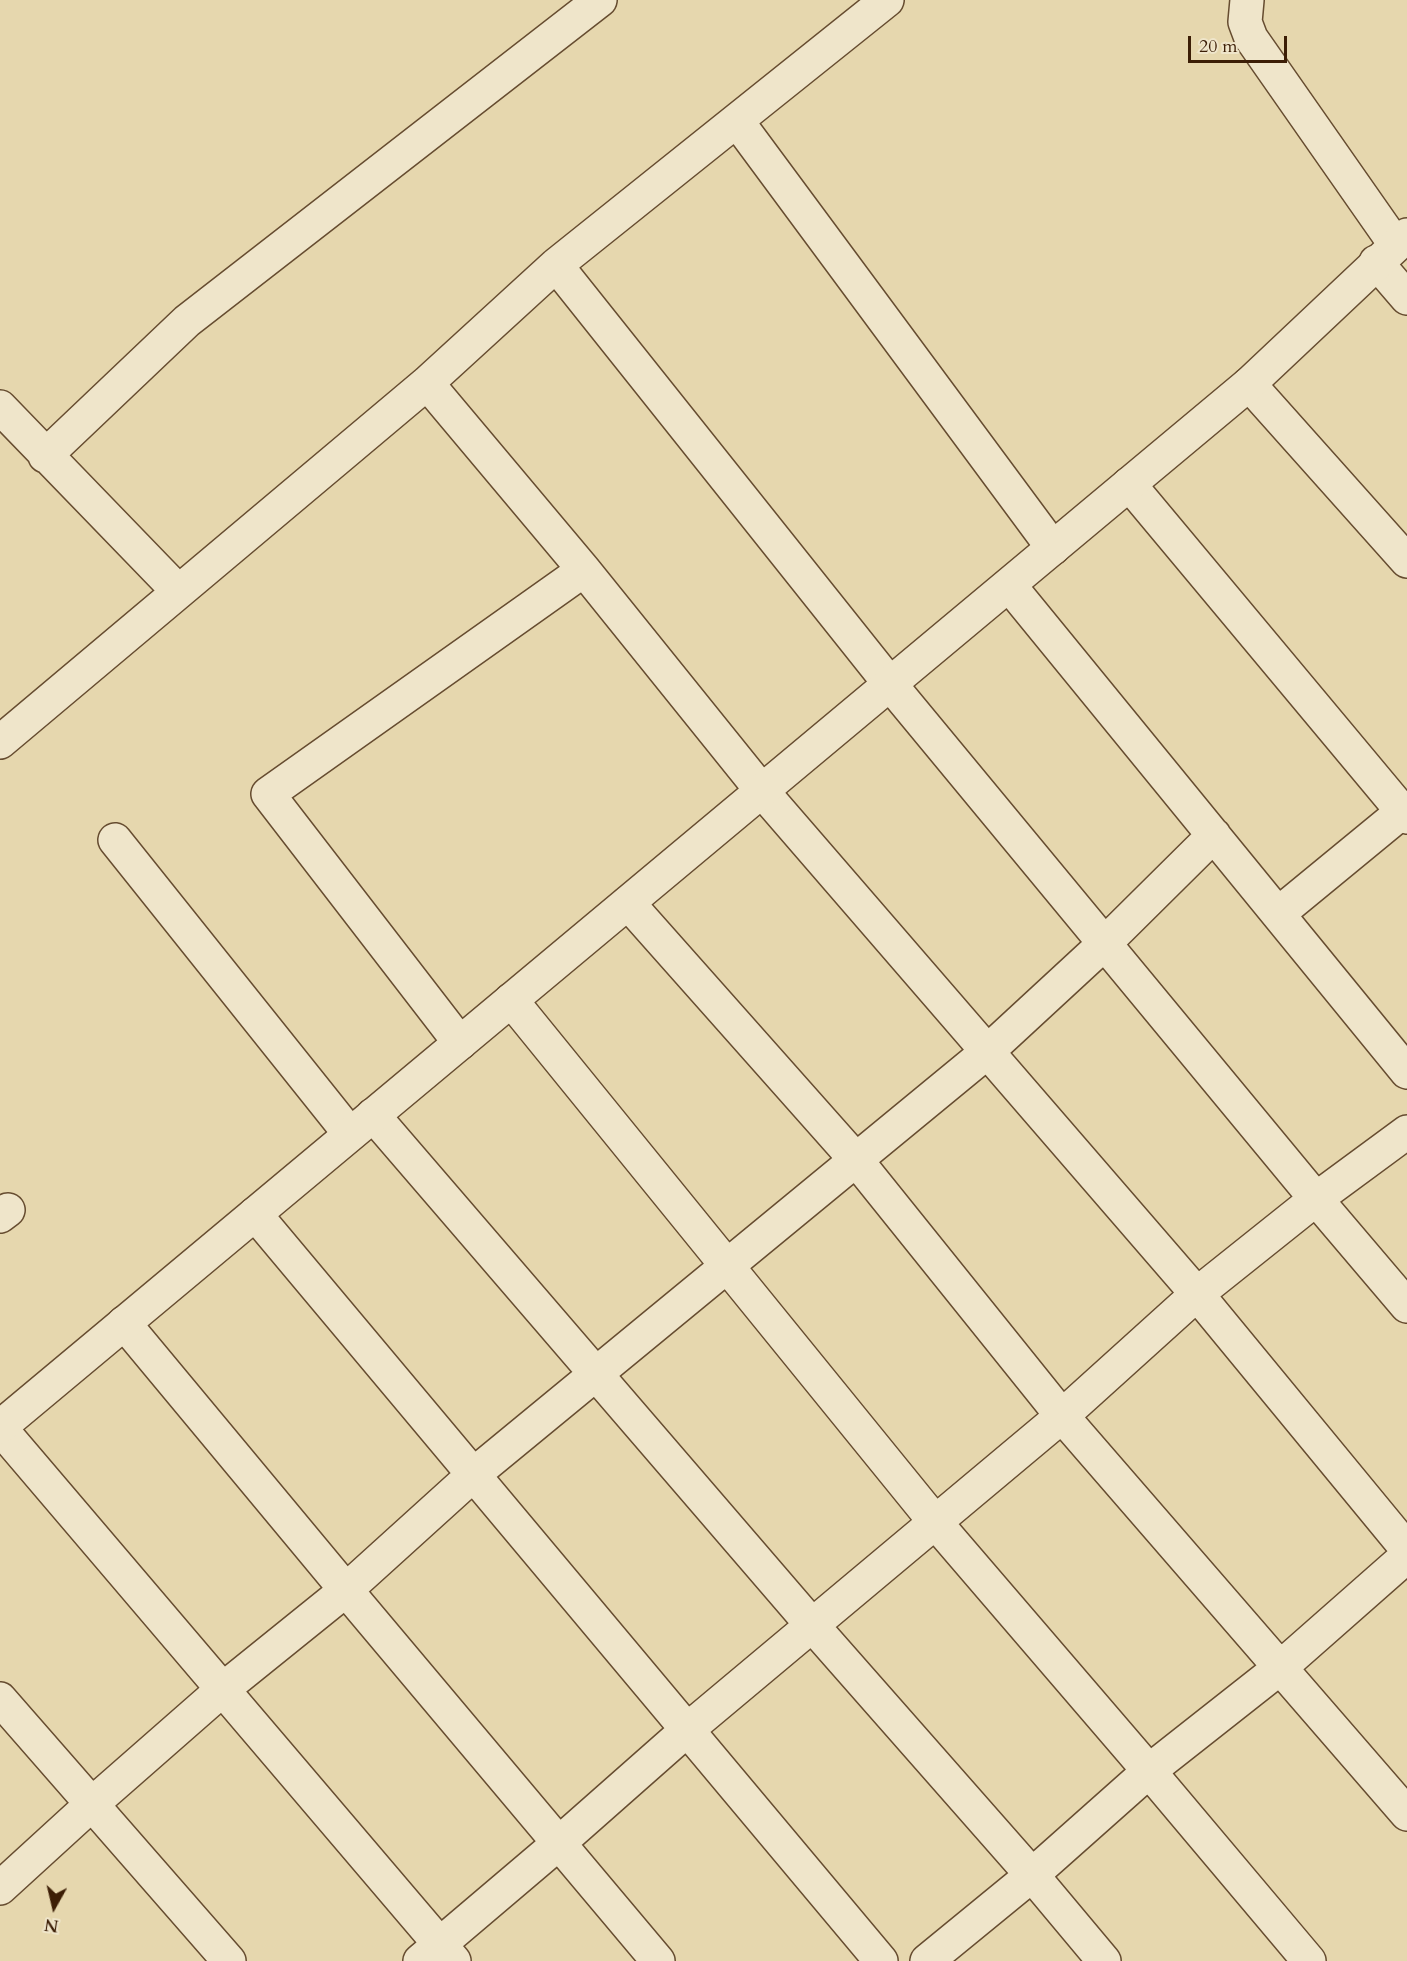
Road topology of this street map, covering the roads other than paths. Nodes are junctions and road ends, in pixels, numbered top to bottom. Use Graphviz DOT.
graph roads {
  1 [pos="600,0"];
  2 [pos="887,0"];
  3 [pos="1247,0"];
  4 [pos="737,121"];
  5 [pos="1393,247"];
  6 [pos="556,265"];
  7 [pos="1407,298"];
  8 [pos="427,383"];
  9 [pos="1249,384"];
  10 [pos="0,407"];
  11 [pos="45,456"];
  12 [pos="1129,484"];
  13 [pos="1053,548"];
  14 [pos="1407,561"];
  15 [pos="584,570"];
  16 [pos="1009,585"];
  17 [pos="178,591"];
  18 [pos="890,684"];
  19 [pos="0,742"];
  20 [pos="762,791"];
  21 [pos="1405,812"];
  22 [pos="1214,835"];
  23 [pos="115,840"];
  24 [pos="628,903"];
  25 [pos="1278,914"];
  26 [pos="1105,943"];
  27 [pos="511,1000"];
  28 [pos="460,1043"];
  29 [pos="987,1052"];
  30 [pos="1407,1072"];
  31 [pos="362,1125"];
  32 [pos="1407,1132"];
  33 [pos="857,1161"];
  34 [pos="1316,1199"];
  35 [pos="255,1214"];
  36 [pos="727,1264"];
  37 [pos="1197,1294"];
  38 [pos="1407,1306"];
  39 [pos="124,1323"];
  40 [pos="596,1375"];
  41 [pos="1062,1416"];
  42 [pos="0,1428"];
  43 [pos="473,1475"];
  44 [pos="936,1523"];
  45 [pos="1407,1549"];
  46 [pos="1407,1556"];
  47 [pos="346,1590"];
  48 [pos="812,1625"];
  49 [pos="1281,1667"];
  50 [pos="222,1690"];
  51 [pos="0,1699"];
  52 [pos="687,1730"];
  53 [pos="1149,1770"];
  54 [pos="92,1804"];
  55 [pos="1407,1814"];
  56 [pos="559,1843"];
  57 [pos="1032,1875"];
  58 [pos="0,1888"];
  59 [pos="438,1955"];
  60 [pos="229,1961"];
  61 [pos="658,1961"];
  62 [pos="881,1961"];
  63 [pos="927,1961"];
  64 [pos="1104,1961"];
  65 [pos="1309,1961"];
  1 -- 11 [label="street"];
  2 -- 4 [label="street"];
  3 -- 5 [label="street"];
  4 -- 6 [label="street"];
  4 -- 13 [label="street"];
  5 -- 7 [label="street"];
  5 -- 9 [label="street"];
  6 -- 8 [label="street"];
  6 -- 18 [label="street"];
  8 -- 15 [label="street"];
  8 -- 17 [label="street"];
  9 -- 12 [label="street"];
  9 -- 14 [label="street"];
  10 -- 11 [label="street"];
  11 -- 17 [label="street"];
  12 -- 13 [label="street"];
  12 -- 21 [label="street"];
  13 -- 16 [label="street"];
  15 -- 20 [label="street"];
  15 -- 28 [label="street"];
  16 -- 18 [label="street"];
  16 -- 22 [label="street"];
  17 -- 19 [label="street"];
  18 -- 20 [label="street"];
  18 -- 26 [label="street"];
  20 -- 24 [label="street"];
  20 -- 29 [label="street"];
  21 -- 25 [label="street"];
  22 -- 25 [label="street"];
  22 -- 26 [label="street"];
  23 -- 31 [label="street"];
  24 -- 27 [label="street"];
  24 -- 33 [label="street"];
  25 -- 30 [label="street"];
  26 -- 29 [label="street"];
  26 -- 34 [label="street"];
  27 -- 28 [label="street"];
  27 -- 36 [label="street"];
  28 -- 31 [label="street"];
  29 -- 33 [label="street"];
  29 -- 37 [label="street"];
  31 -- 35 [label="street"];
  31 -- 40 [label="street"];
  32 -- 34 [label="street"];
  33 -- 36 [label="street"];
  33 -- 41 [label="street"];
  34 -- 37 [label="street"];
  34 -- 38 [label="street"];
  35 -- 39 [label="street"];
  35 -- 43 [label="street"];
  36 -- 40 [label="street"];
  36 -- 44 [label="street"];
  37 -- 41 [label="street"];
  37 -- 45 [label="street"];
  39 -- 42 [label="street"];
  39 -- 47 [label="street"];
  40 -- 43 [label="street"];
  40 -- 48 [label="street"];
  41 -- 44 [label="street"];
  41 -- 49 [label="street"];
  42 -- 50 [label="street"];
  43 -- 47 [label="street"];
  43 -- 52 [label="street"];
  44 -- 48 [label="street"];
  44 -- 53 [label="street"];
  46 -- 49 [label="street"];
  47 -- 50 [label="street"];
  47 -- 56 [label="street"];
  48 -- 52 [label="street"];
  48 -- 57 [label="street"];
  49 -- 53 [label="street"];
  49 -- 55 [label="street"];
  50 -- 54 [label="street"];
  50 -- 59 [label="street"];
  51 -- 54 [label="street"];
  52 -- 56 [label="street"];
  52 -- 62 [label="street"];
  53 -- 57 [label="street"];
  53 -- 65 [label="street"];
  54 -- 58 [label="street"];
  54 -- 60 [label="street"];
  56 -- 59 [label="street"];
  56 -- 61 [label="street"];
  57 -- 63 [label="street"];
  57 -- 64 [label="street"];
}
